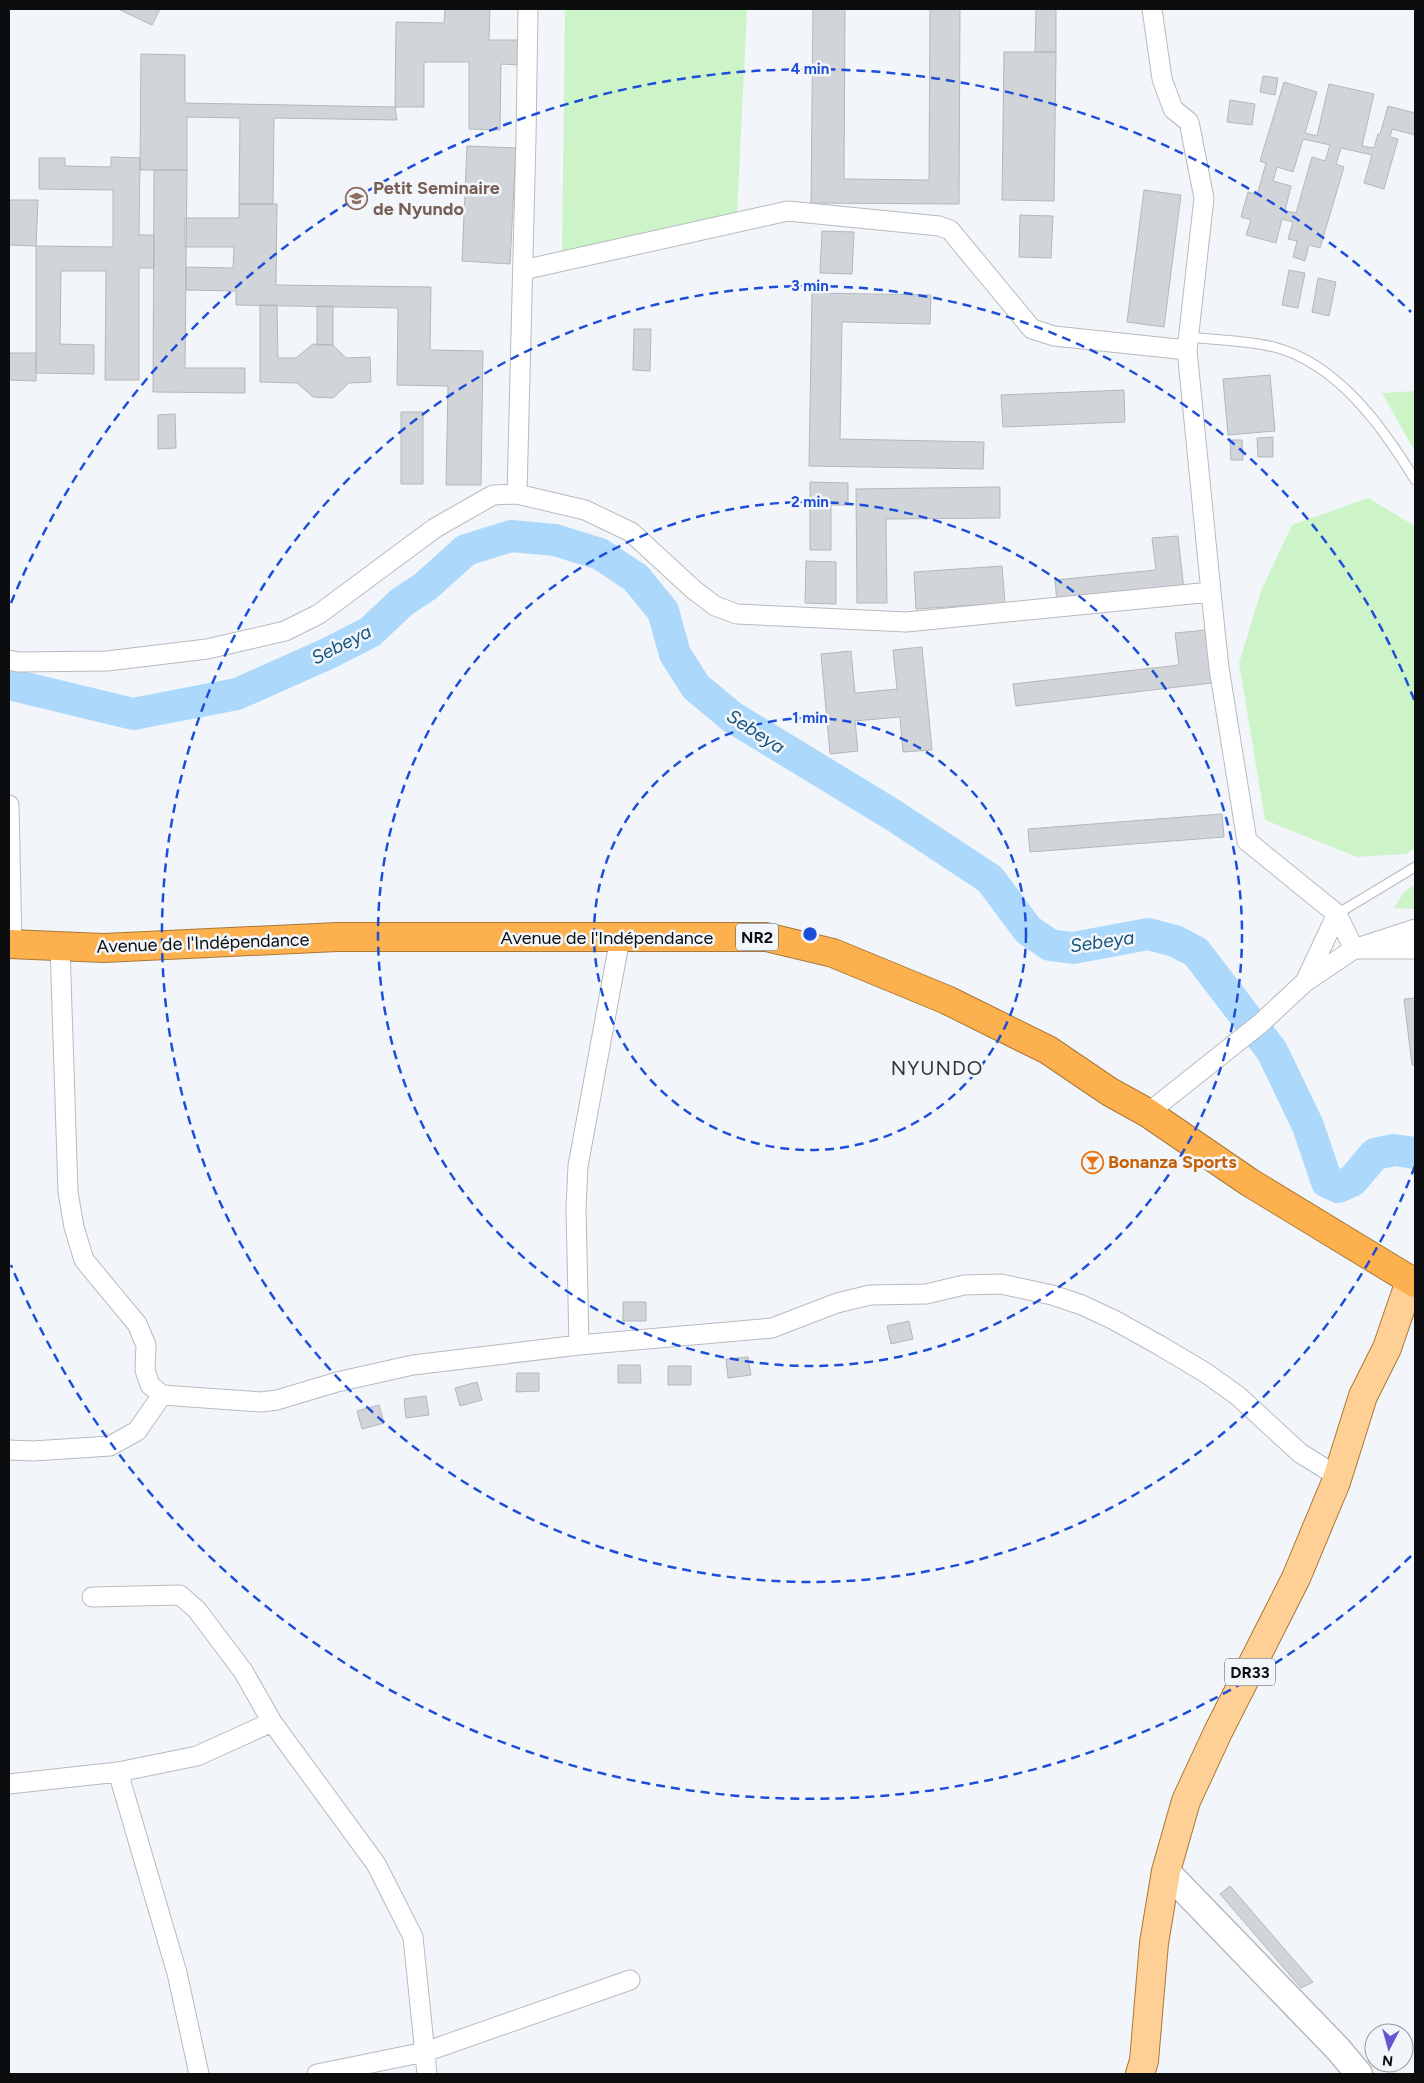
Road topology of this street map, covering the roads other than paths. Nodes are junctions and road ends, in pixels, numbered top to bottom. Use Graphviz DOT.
graph roads {
  1 [pos="528,9"];
  2 [pos="1152,9"];
  3 [pos="523,270"];
  4 [pos="1187,343"];
  5 [pos="1415,480"];
  6 [pos="517,494"];
  7 [pos="1211,592"];
  8 [pos="9,660"];
  9 [pos="9,805"];
  10 [pos="1415,867"];
  11 [pos="1337,914"];
  12 [pos="1415,929"];
  13 [pos="620,938"];
  14 [pos="11,944"];
  15 [pos="60,946"];
  16 [pos="1415,948"];
  17 [pos="1354,949"];
  18 [pos="1305,982"];
  19 [pos="1148,1114"];
  20 [pos="1413,1282"];
  21 [pos="579,1345"];
  22 [pos="162,1395"];
  23 [pos="9,1450"];
  24 [pos="1337,1476"];
  25 [pos="92,1597"];
  26 [pos="272,1722"];
  27 [pos="118,1772"];
  28 [pos="9,1784"];
  29 [pos="1166,1871"];
  30 [pos="630,1980"];
  31 [pos="425,2052"];
  32 [pos="199,2074"];
  33 [pos="316,2074"];
  34 [pos="427,2074"];
  35 [pos="1140,2074"];
  36 [pos="1359,2074"];
  1 -- 3 [label="street"];
  2 -- 4 [label="street"];
  3 -- 4 [label="street"];
  3 -- 6 [label="street"];
  4 -- 5 [label="lane"];
  4 -- 7 [label="street"];
  6 -- 7 [label="street"];
  6 -- 8 [label="street"];
  7 -- 11 [label="street"];
  9 -- 14 [label="street"];
  10 -- 11 [label="lane"];
  11 -- 17 [label="street"];
  11 -- 18 [label="street"];
  12 -- 17 [label="street"];
  13 -- 15 [label="highway, Avenue de l'Indépendance / NR2"];
  13 -- 19 [label="highway, Avenue de l'Indépendance / NR2"];
  13 -- 21 [label="street"];
  14 -- 15 [label="highway, Avenue de l'Indépendance / NR2"];
  15 -- 22 [label="street"];
  16 -- 17 [label="street"];
  17 -- 18 [label="street"];
  18 -- 19 [label="street"];
  19 -- 20 [label="highway, Avenue de l'Indépendance / NR2"];
  20 -- 24 [label="main road, DR33"];
  21 -- 22 [label="street"];
  21 -- 24 [label="street"];
  22 -- 23 [label="street"];
  24 -- 29 [label="main road, DR33"];
  25 -- 26 [label="street"];
  26 -- 27 [label="street"];
  26 -- 31 [label="street"];
  27 -- 28 [label="street"];
  27 -- 32 [label="street"];
  29 -- 35 [label="main road, DR33"];
  29 -- 36 [label="street"];
  30 -- 31 [label="street"];
  31 -- 33 [label="street"];
  31 -- 34 [label="street"];
}
